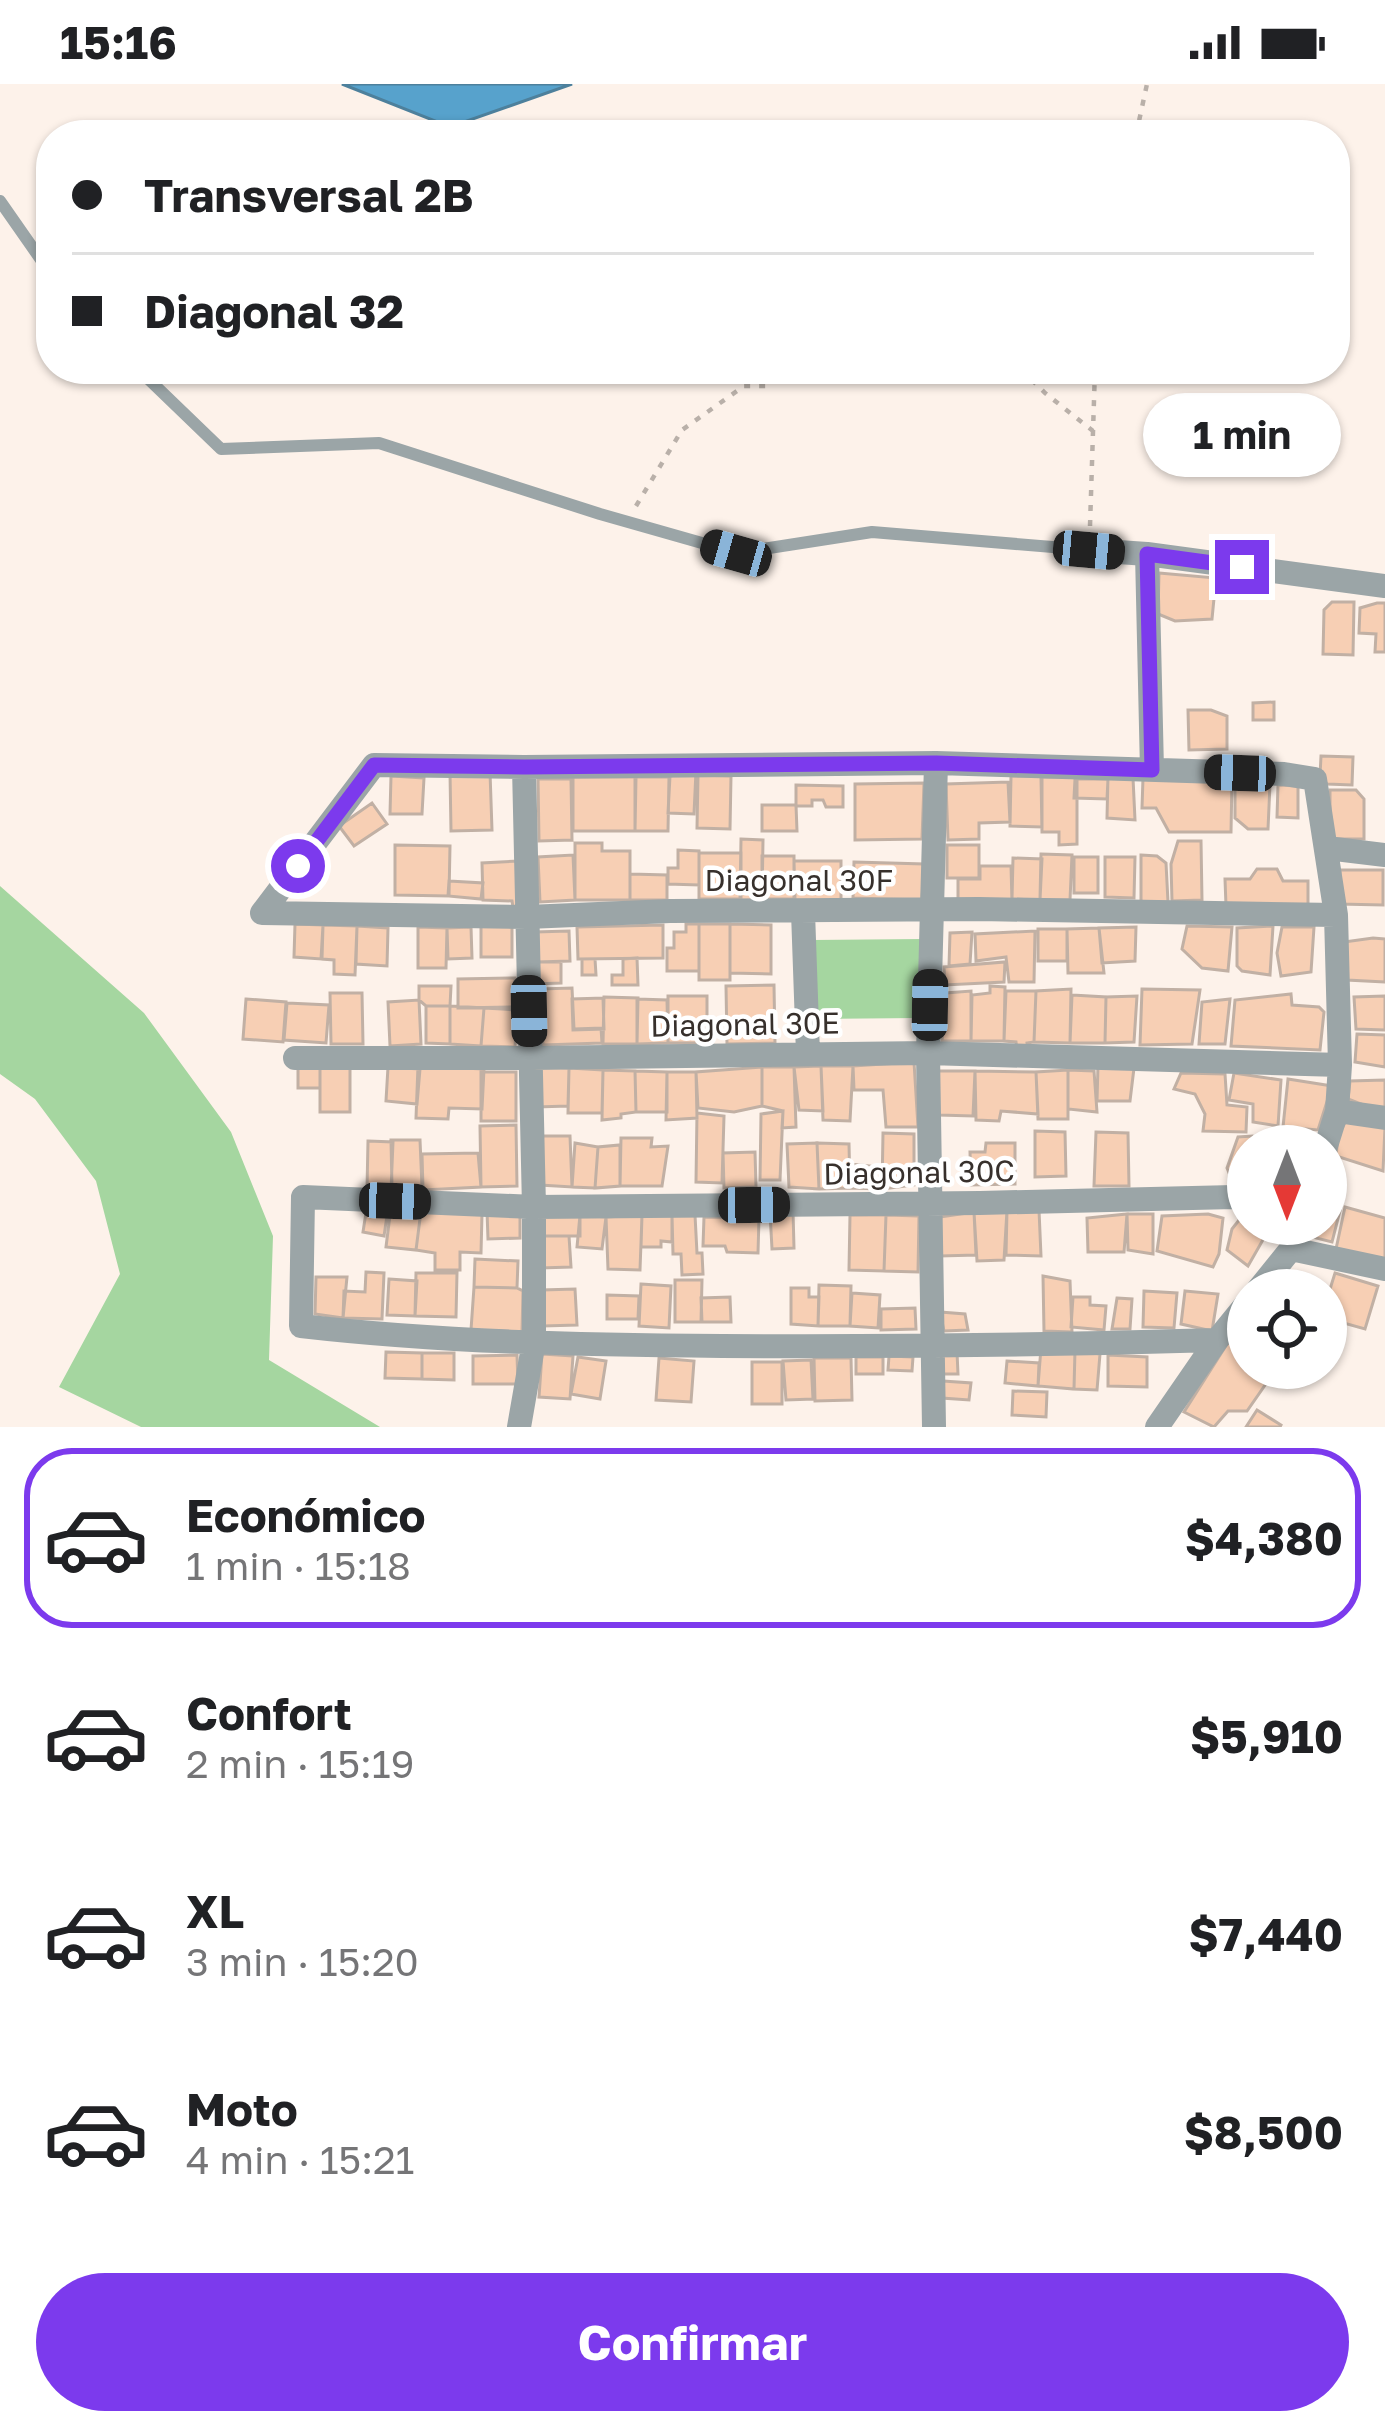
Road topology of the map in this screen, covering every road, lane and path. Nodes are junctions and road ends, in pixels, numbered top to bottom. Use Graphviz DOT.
graph roads {
  1 [pos="1147,84"];
  2 [pos="1139,120"];
  3 [pos="0,201"];
  4 [pos="36,253"];
  5 [pos="153,384"];
  6 [pos="766,384"];
  7 [pos="1039,384"];
  8 [pos="1095,384"];
  9 [pos="1093,431"];
  10 [pos="627,521"];
  11 [pos="1089,550"];
  12 [pos="1147,554"];
  13 [pos="1385,586"];
  14 [pos="936,763"];
  15 [pos="524,767"];
  16 [pos="1152,770"];
  17 [pos="1327,848"];
  18 [pos="1385,855"];
  19 [pos="932,910"];
  20 [pos="803,912"];
  21 [pos="1336,915"];
  22 [pos="527,917"];
  23 [pos="928,1053"];
  24 [pos="808,1054"];
  25 [pos="295,1058"];
  26 [pos="530,1058"];
  27 [pos="1340,1065"];
  28 [pos="1337,1111"];
  29 [pos="1385,1118"];
  30 [pos="1333,1125"];
  31 [pos="1227,1197"];
  32 [pos="930,1203"];
  33 [pos="534,1207"];
  34 [pos="1325,1245"];
  35 [pos="1385,1269"];
  36 [pos="1227,1328"];
  37 [pos="1217,1340"];
  38 [pos="534,1341"];
  39 [pos="932,1347"];
  40 [pos="519,1427"];
  41 [pos="934,1427"];
  42 [pos="1157,1427"];
  1 -- 2 [label="path"];
  3 -- 4 [label="lane"];
  5 -- 10 [label="lane"];
  6 -- 10 [label="path"];
  7 -- 9 [label="path"];
  8 -- 9 [label="path"];
  9 -- 11 [label="path"];
  10 -- 11 [label="lane"];
  11 -- 12 [label="street"];
  12 -- 13 [label="street"];
  12 -- 16 [label="street"];
  14 -- 15 [label="street"];
  14 -- 16 [label="street"];
  14 -- 19 [label="street"];
  15 -- 22 [label="street"];
  15 -- 22 [label="street, Diagonal 30F"];
  16 -- 17 [label="street"];
  17 -- 18 [label="street"];
  17 -- 21 [label="street"];
  19 -- 20 [label="street, Diagonal 30F"];
  19 -- 21 [label="street, Diagonal 30F"];
  19 -- 23 [label="street"];
  20 -- 22 [label="street, Diagonal 30F"];
  20 -- 24 [label="street"];
  21 -- 27 [label="street"];
  22 -- 26 [label="street"];
  23 -- 24 [label="street, Diagonal 30E"];
  23 -- 27 [label="street, Diagonal 30E"];
  23 -- 32 [label="street"];
  24 -- 26 [label="street, Diagonal 30E"];
  25 -- 26 [label="street, Diagonal 30E"];
  26 -- 33 [label="street"];
  27 -- 28 [label="street"];
  28 -- 29 [label="street"];
  28 -- 30 [label="street"];
  31 -- 32 [label="street, Diagonal 30C"];
  32 -- 33 [label="street, Diagonal 30C"];
  32 -- 39 [label="street"];
  33 -- 38 [label="street"];
  33 -- 38 [label="street, Diagonal 30C"];
  34 -- 35 [label="street"];
  36 -- 37 [label="street"];
  37 -- 39 [label="street"];
  37 -- 42 [label="street"];
  38 -- 39 [label="street"];
  38 -- 40 [label="street"];
  39 -- 41 [label="street"];
}
